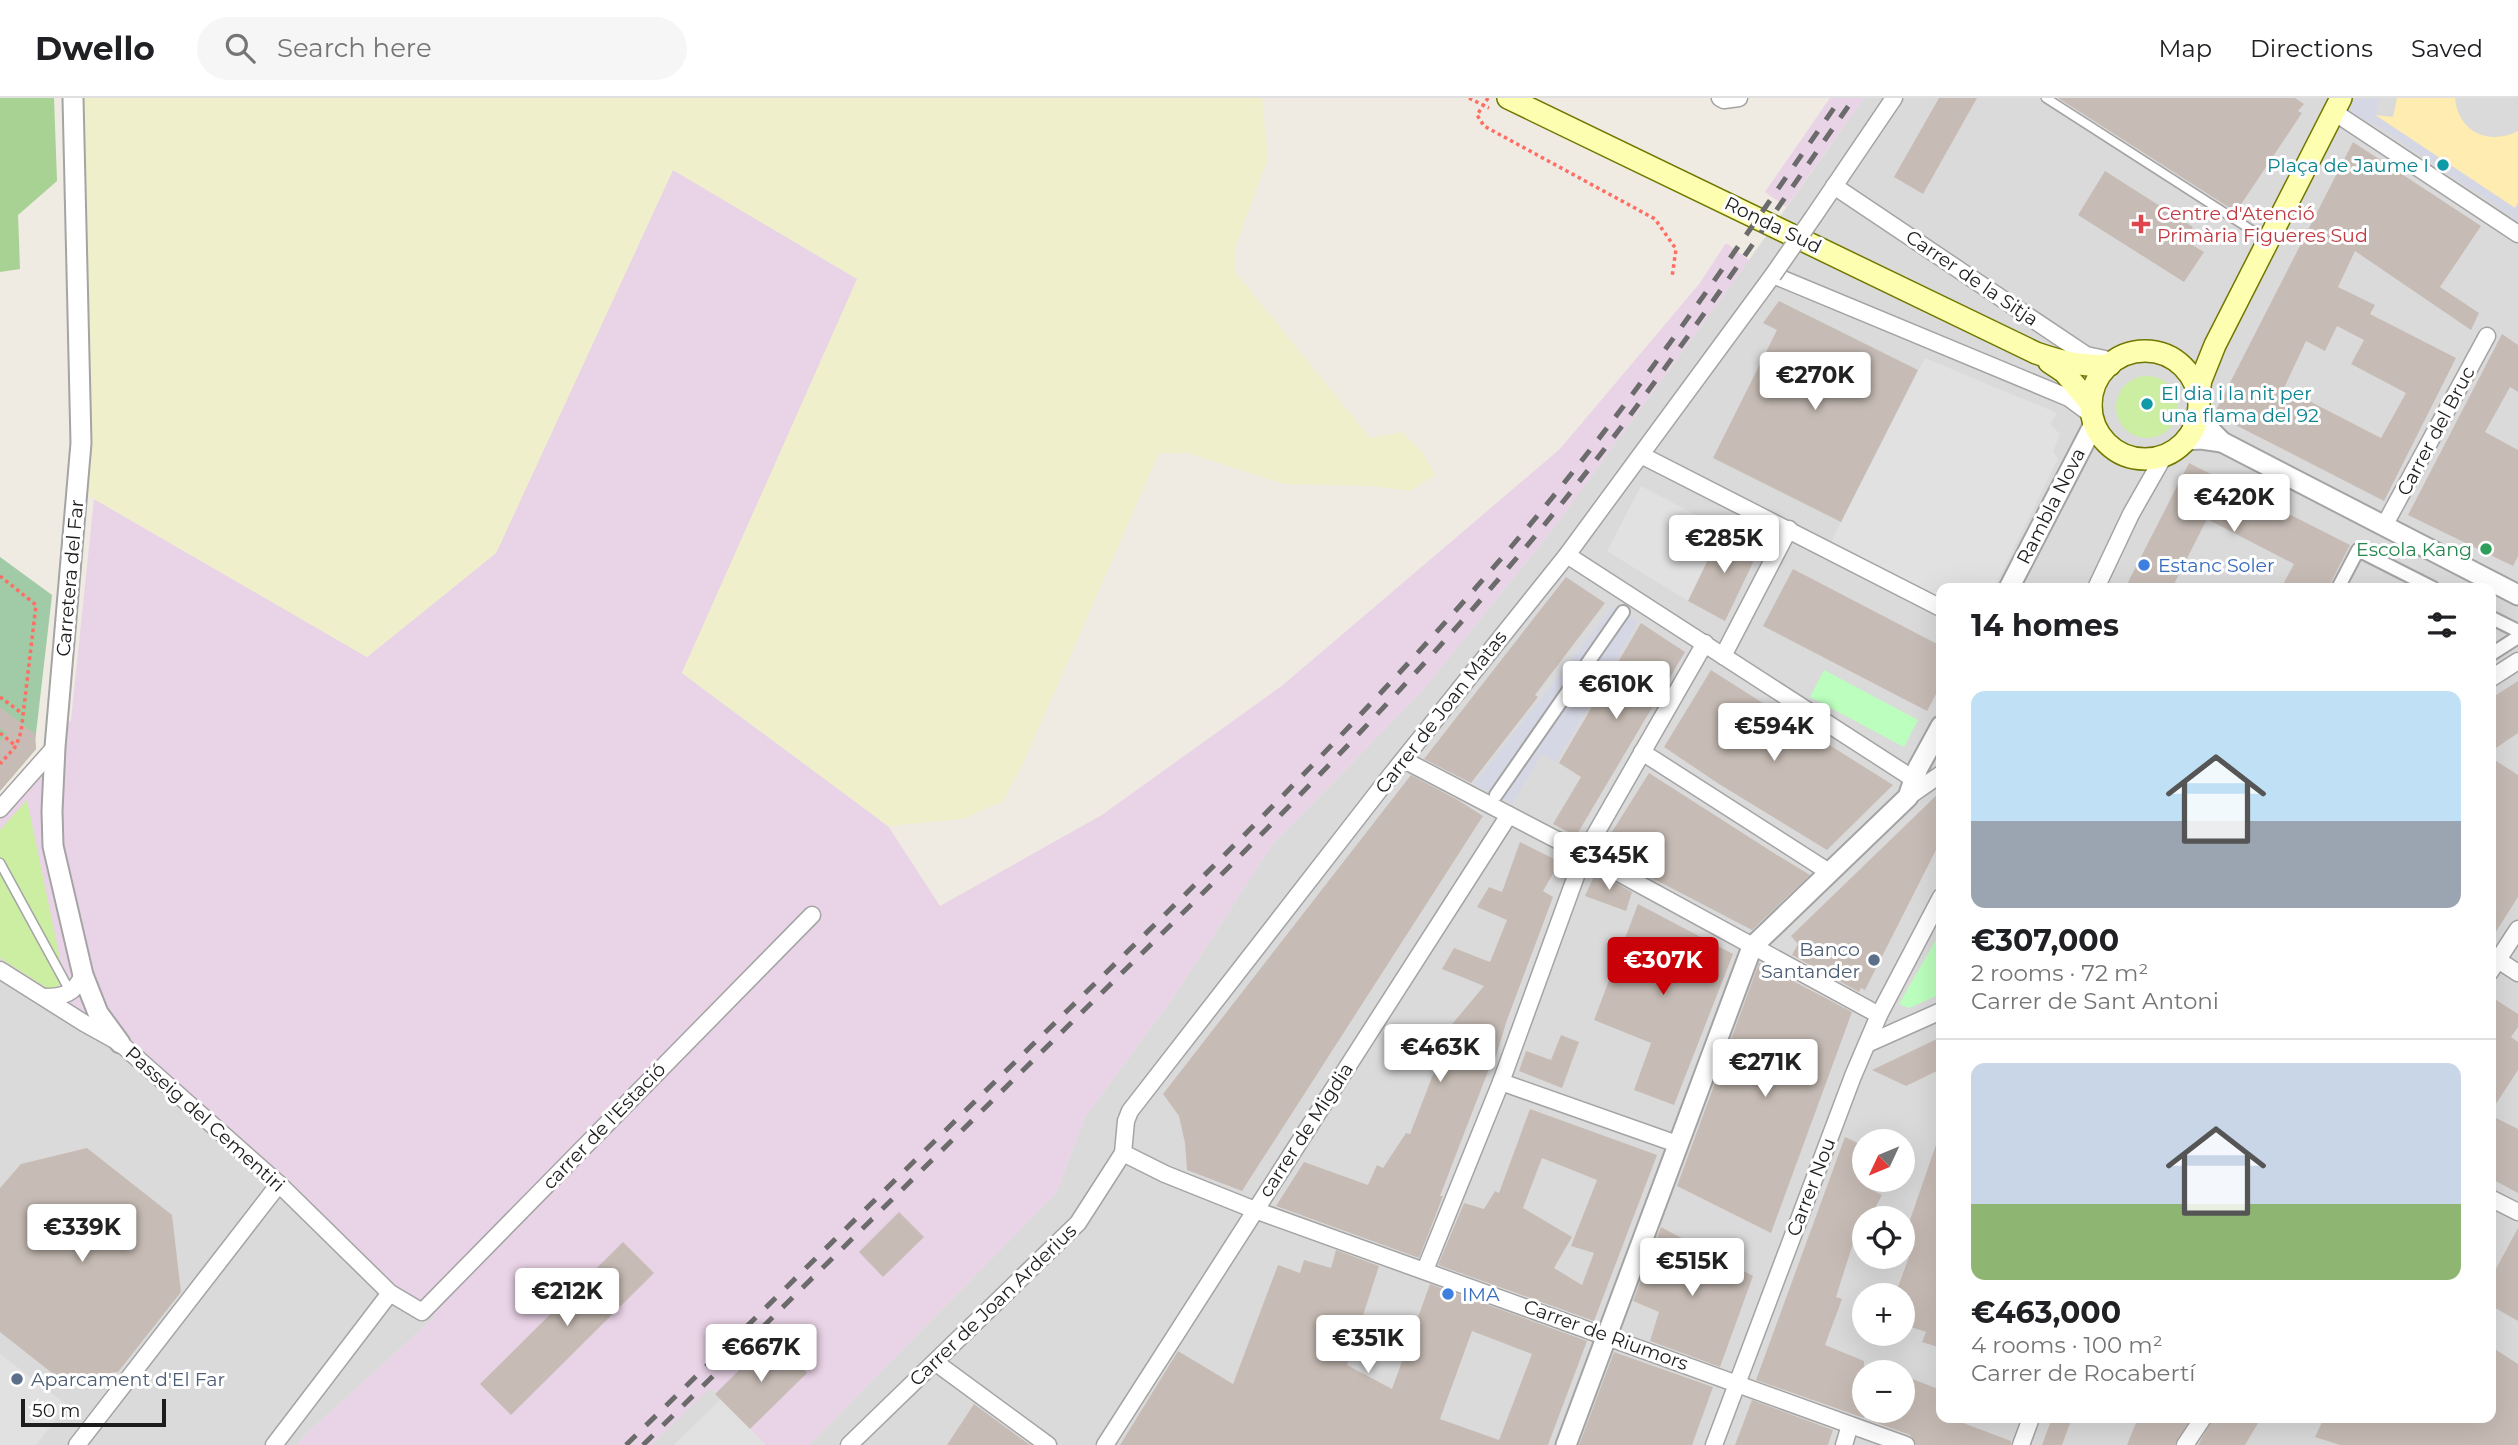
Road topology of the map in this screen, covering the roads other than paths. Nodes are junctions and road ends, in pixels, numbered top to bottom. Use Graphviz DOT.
graph roads {
  1 [pos="73,98"];
  2 [pos="1508,98"];
  3 [pos="1720,98"];
  4 [pos="1739,98"];
  5 [pos="1894,98"];
  6 [pos="2046,98"];
  7 [pos="2337,105"];
  8 [pos="1834,186"];
  9 [pos="2518,234"];
  10 [pos="2268,240"];
  11 [pos="1773,275"];
  12 [pos="2487,336"];
  13 [pos="2215,345"];
  14 [pos="2036,353"];
  15 [pos="2173,360"];
  16 [pos="2112,363"];
  17 [pos="2198,405"];
  18 [pos="2092,415"];
  19 [pos="2186,440"];
  20 [pos="2222,442"];
  21 [pos="1641,455"];
  22 [pos="2164,456"];
  23 [pos="2384,526"];
  24 [pos="1789,529"];
  25 [pos="1567,555"];
  26 [pos="2010,583"];
  27 [pos="2098,583"];
  28 [pos="2341,583"];
  29 [pos="2423,583"];
  30 [pos="2495,583"];
  31 [pos="2496,584"];
  32 [pos="2518,595"];
  33 [pos="1936,605"];
  34 [pos="1623,612"];
  35 [pos="2496,620"];
  36 [pos="2518,631"];
  37 [pos="2518,637"];
  38 [pos="1705,643"];
  39 [pos="2496,651"];
  40 [pos="1723,656"];
  41 [pos="2518,661"];
  42 [pos="2496,675"];
  43 [pos="1936,735"];
  44 [pos="55,747"];
  45 [pos="1642,752"];
  46 [pos="1404,760"];
  47 [pos="1936,776"];
  48 [pos="1911,788"];
  49 [pos="1496,795"];
  50 [pos="0,809"];
  51 [pos="1509,815"];
  52 [pos="1584,854"];
  53 [pos="0,863"];
  54 [pos="1829,872"];
  55 [pos="1936,911"];
  56 [pos="812,915"];
  57 [pos="2518,929"];
  58 [pos="1752,947"];
  59 [pos="2496,963"];
  60 [pos="2496,967"];
  61 [pos="0,970"];
  62 [pos="2518,973"];
  63 [pos="83,975"];
  64 [pos="71,993"];
  65 [pos="44,997"];
  66 [pos="1936,1013"];
  67 [pos="1878,1014"];
  68 [pos="120,1043"];
  69 [pos="1867,1044"];
  70 [pos="1501,1082"];
  71 [pos="1677,1144"];
  72 [pos="1123,1153"];
  73 [pos="279,1184"];
  74 [pos="2496,1201"];
  75 [pos="1255,1210"];
  76 [pos="2518,1212"];
  77 [pos="1425,1270"];
  78 [pos="390,1293"];
  79 [pos="1607,1336"];
  80 [pos="935,1362"];
  81 [pos="1736,1383"];
  82 [pos="2029,1423"];
  83 [pos="2200,1423"];
  84 [pos="1850,1425"];
  85 [pos="77,1445"];
  86 [pos="274,1445"];
  87 [pos="849,1445"];
  88 [pos="1048,1445"];
  89 [pos="1105,1445"];
  90 [pos="1566,1445"];
  91 [pos="1714,1445"];
  92 [pos="1844,1445"];
  93 [pos="1906,1445"];
  94 [pos="2021,1445"];
  95 [pos="2185,1445"];
  1 -- 44 [label="street, Carretera del Far"];
  2 -- 14 [label="main road, Ronda Sud"];
  3 -- 4 [label="street"];
  5 -- 8 [label="street, Carrer de Joan Matas"];
  6 -- 10 [label="lane"];
  7 -- 9 [label="street"];
  7 -- 10 [label="main road"];
  8 -- 11 [label="street, Carrer de Joan Matas, bridge"];
  8 -- 16 [label="street, Carrer de la Sitja"];
  10 -- 13 [label="main road"];
  11 -- 18 [label="street"];
  11 -- 21 [label="street, Carrer de Joan Matas"];
  12 -- 23 [label="street, Carrer del Bruc"];
  13 -- 15 [label="main road"];
  13 -- 17 [label="main road"];
  14 -- 16 [label="main road, Ronda Sud"];
  14 -- 18 [label="main road, Ronda Sud"];
  15 -- 16 [label="main road"];
  15 -- 17 [label="main road"];
  16 -- 18 [label="main road"];
  17 -- 19 [label="main road"];
  17 -- 20 [label="street"];
  18 -- 22 [label="main road"];
  18 -- 26 [label="street, Rambla Nova"];
  19 -- 20 [label="street"];
  19 -- 22 [label="main road"];
  20 -- 23 [label="street"];
  21 -- 24 [label="street"];
  21 -- 25 [label="street, Carrer de Joan Matas"];
  22 -- 27 [label="street"];
  23 -- 30 [label="street"];
  24 -- 33 [label="street"];
  24 -- 40 [label="street"];
  25 -- 38 [label="street"];
  25 -- 46 [label="street, Carrer de Joan Matas"];
  28 -- 29 [label="street"];
  31 -- 32 [label="street"];
  34 -- 49 [label="street"];
  35 -- 36 [label="street"];
  37 -- 39 [label="street"];
  38 -- 40 [label="street"];
  38 -- 45 [label="street"];
  40 -- 48 [label="street"];
  41 -- 42 [label="street"];
  43 -- 48 [label="street"];
  44 -- 50 [label="street"];
  44 -- 63 [label="street, Carretera del Far"];
  45 -- 52 [label="street"];
  45 -- 54 [label="street"];
  46 -- 51 [label="street"];
  46 -- 72 [label="street, Carrer de Joan Matas"];
  47 -- 48 [label="street"];
  48 -- 54 [label="street"];
  51 -- 52 [label="street"];
  51 -- 75 [label="street, carrer de Migdia"];
  52 -- 58 [label="street"];
  52 -- 70 [label="street"];
  53 -- 64 [label="lane"];
  54 -- 58 [label="street"];
  55 -- 67 [label="street, Carrer Nou"];
  56 -- 78 [label="street, carrer de l'Estació"];
  57 -- 59 [label="street"];
  58 -- 67 [label="street"];
  58 -- 71 [label="street"];
  60 -- 62 [label="street"];
  61 -- 65 [label="street, Passeig del Cementiri"];
  63 -- 64 [label="street"];
  63 -- 68 [label="street, Carretera del Far"];
  64 -- 65 [label="street"];
  65 -- 68 [label="street, Passeig del Cementiri"];
  66 -- 69 [label="street"];
  67 -- 69 [label="street, Carrer Nou"];
  68 -- 73 [label="street, Passeig del Cementiri"];
  69 -- 81 [label="street, Carrer Nou"];
  70 -- 71 [label="street"];
  70 -- 77 [label="street"];
  71 -- 79 [label="street"];
  72 -- 75 [label="street, Carrer de Riumors"];
  72 -- 80 [label="street, Carrer de Joan Arderius"];
  73 -- 78 [label="street, Passeig del Cementiri"];
  73 -- 85 [label="street"];
  74 -- 76 [label="street"];
  75 -- 77 [label="street, Carrer de Riumors"];
  75 -- 89 [label="street, carrer de Migdia"];
  77 -- 79 [label="street, Carrer de Riumors"];
  78 -- 86 [label="street"];
  79 -- 81 [label="street, Carrer de Riumors"];
  79 -- 90 [label="street"];
  80 -- 87 [label="street, Carrer de Joan Arderius"];
  80 -- 88 [label="street"];
  81 -- 84 [label="street, Carrer de Riumors"];
  81 -- 91 [label="street, Carrer Nou"];
  82 -- 94 [label="street"];
  83 -- 95 [label="street"];
  84 -- 92 [label="street"];
  84 -- 93 [label="street, Carrer de Riumors"];
}
